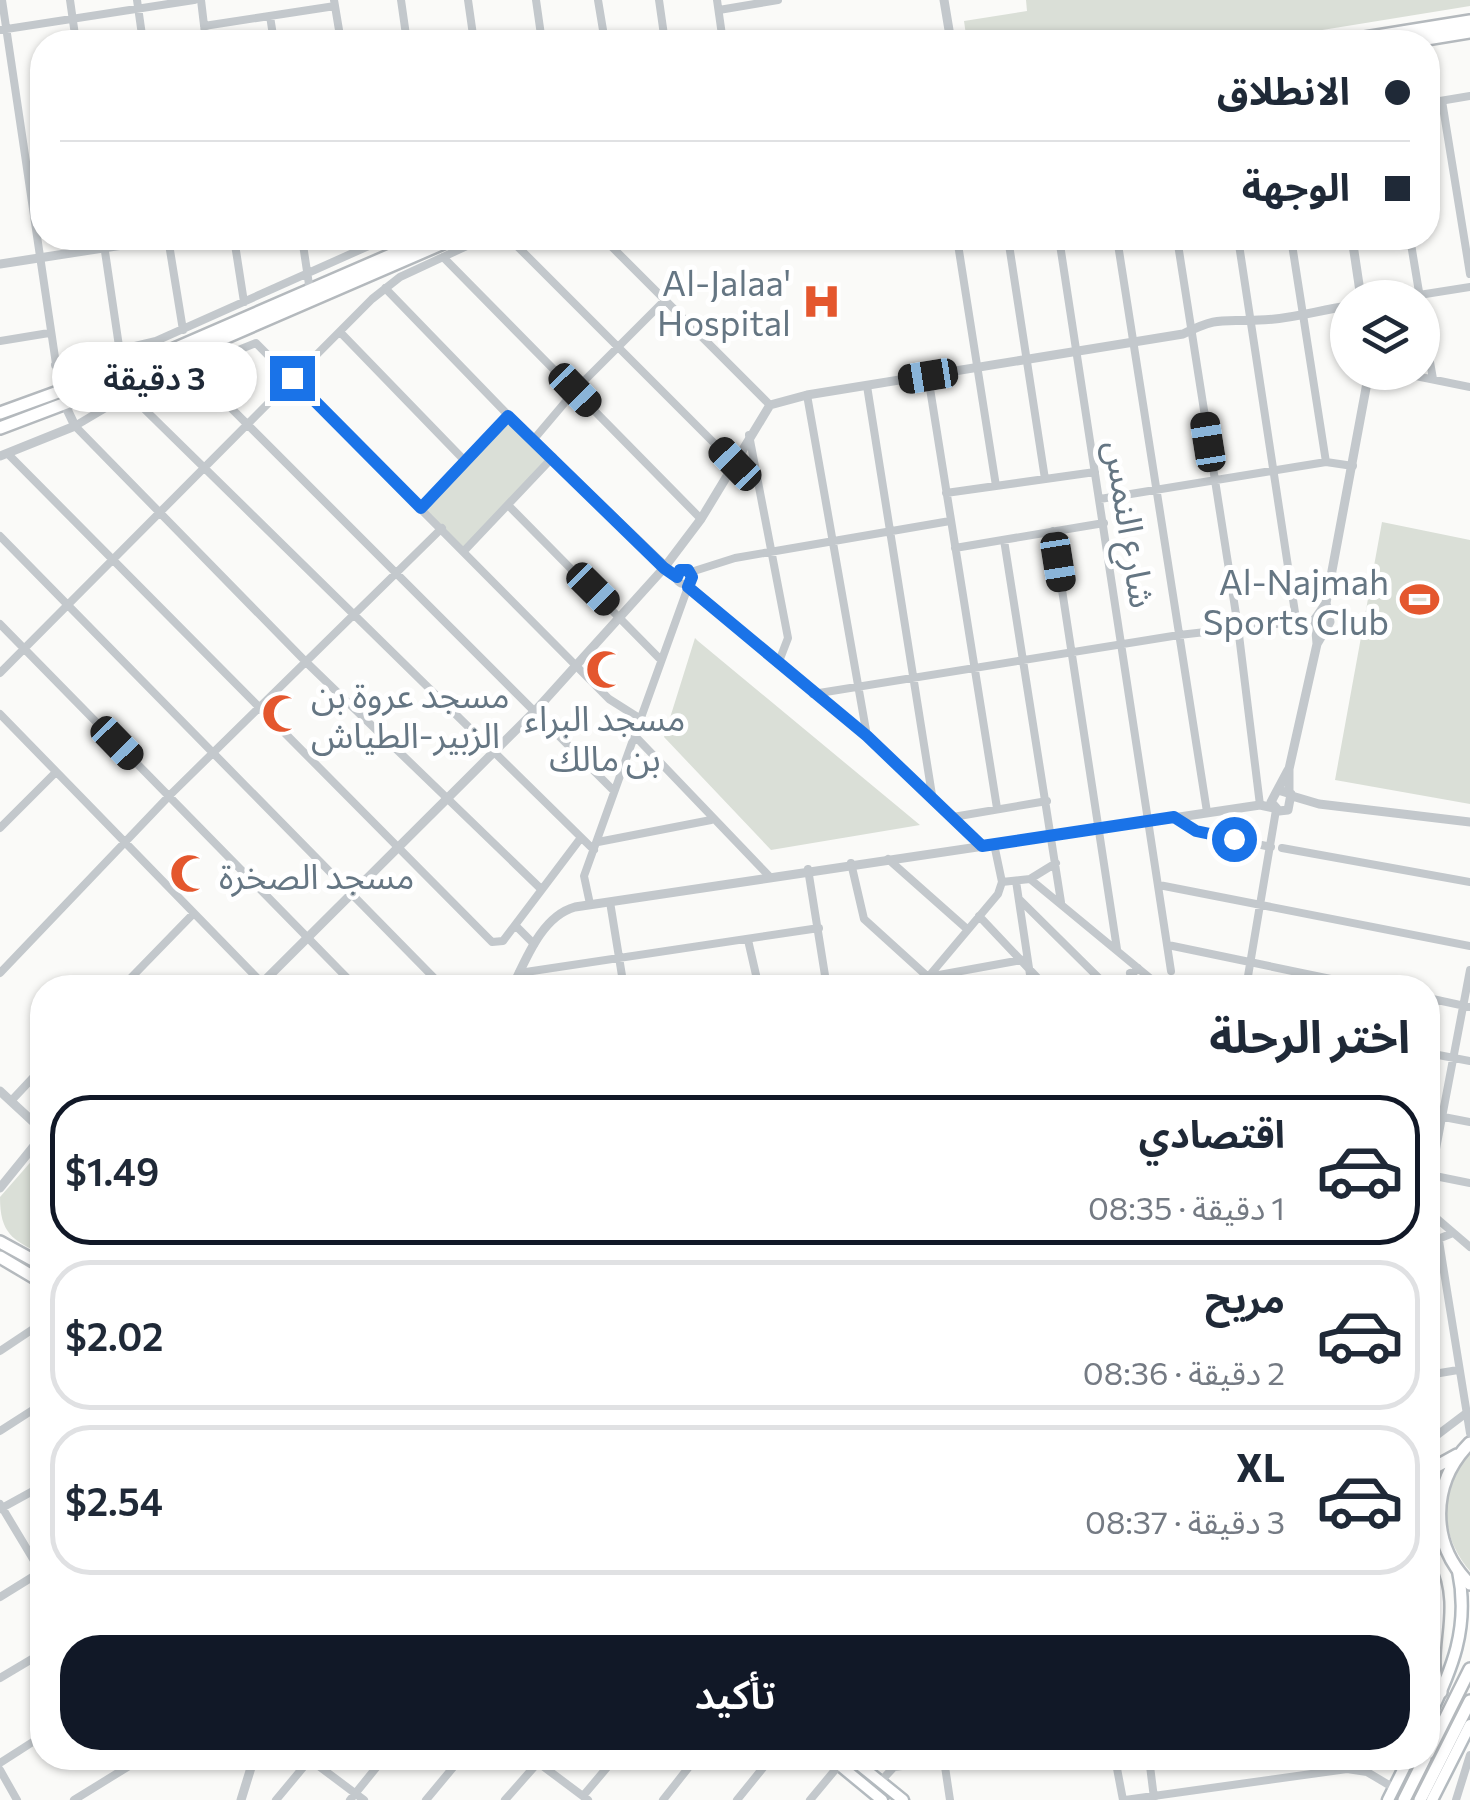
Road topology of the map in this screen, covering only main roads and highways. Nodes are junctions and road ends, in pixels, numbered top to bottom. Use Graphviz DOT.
graph roads {
  1 [pos="1470,21"];
  2 [pos="1414,30"];
  3 [pos="1470,32"];
  4 [pos="1440,37"];
  5 [pos="403,250"];
  6 [pos="425,250"];
  7 [pos="62,398"];
  8 [pos="0,413"];
  9 [pos="0,428"];
  10 [pos="1,1245"];
  11 [pos="30,1259"];
  12 [pos="30,1271"];
  13 [pos="1465,1448"];
  14 [pos="1440,1464"];
  15 [pos="1440,1501"];
  16 [pos="1440,1511"];
  17 [pos="1440,1544"];
  18 [pos="1446,1550"];
  19 [pos="1458,1570"];
  20 [pos="1470,1584"];
  21 [pos="1465,1640"];
  22 [pos="1470,1669"];
  23 [pos="1440,1688"];
  24 [pos="1441,1692"];
  25 [pos="1470,1702"];
  26 [pos="1470,1725"];
  27 [pos="1440,1728"];
  28 [pos="1440,1761"];
  29 [pos="847,1770"];
  30 [pos="866,1770"];
  31 [pos="1403,1770"];
  32 [pos="1419,1770"];
  33 [pos="1435,1770"];
  34 [pos="882,1800"];
  35 [pos="903,1800"];
  36 [pos="1388,1800"];
  37 [pos="1404,1800"];
  38 [pos="1420,1800"];
  39 [pos="1432,1800"];
  1 -- 2 [label="main road"];
  3 -- 4 [label="main road"];
  5 -- 7 [label="main road"];
  6 -- 7 [label="main road"];
  7 -- 8 [label="main road"];
  7 -- 9 [label="main road"];
  10 -- 11 [label="main road"];
  10 -- 12 [label="main road"];
  13 -- 14 [label="main road"];
  13 -- 15 [label="main road"];
  16 -- 18 [label="main road"];
  17 -- 18 [label="main road"];
  18 -- 19 [label="main road"];
  19 -- 20 [label="main road"];
  19 -- 21 [label="main road"];
  21 -- 24 [label="main road"];
  22 -- 27 [label="main road"];
  23 -- 24 [label="main road"];
  25 -- 28 [label="main road"];
  26 -- 39 [label="main road"];
  29 -- 34 [label="main road"];
  30 -- 35 [label="main road"];
  31 -- 36 [label="main road"];
  32 -- 37 [label="main road"];
  33 -- 38 [label="main road"];
}
